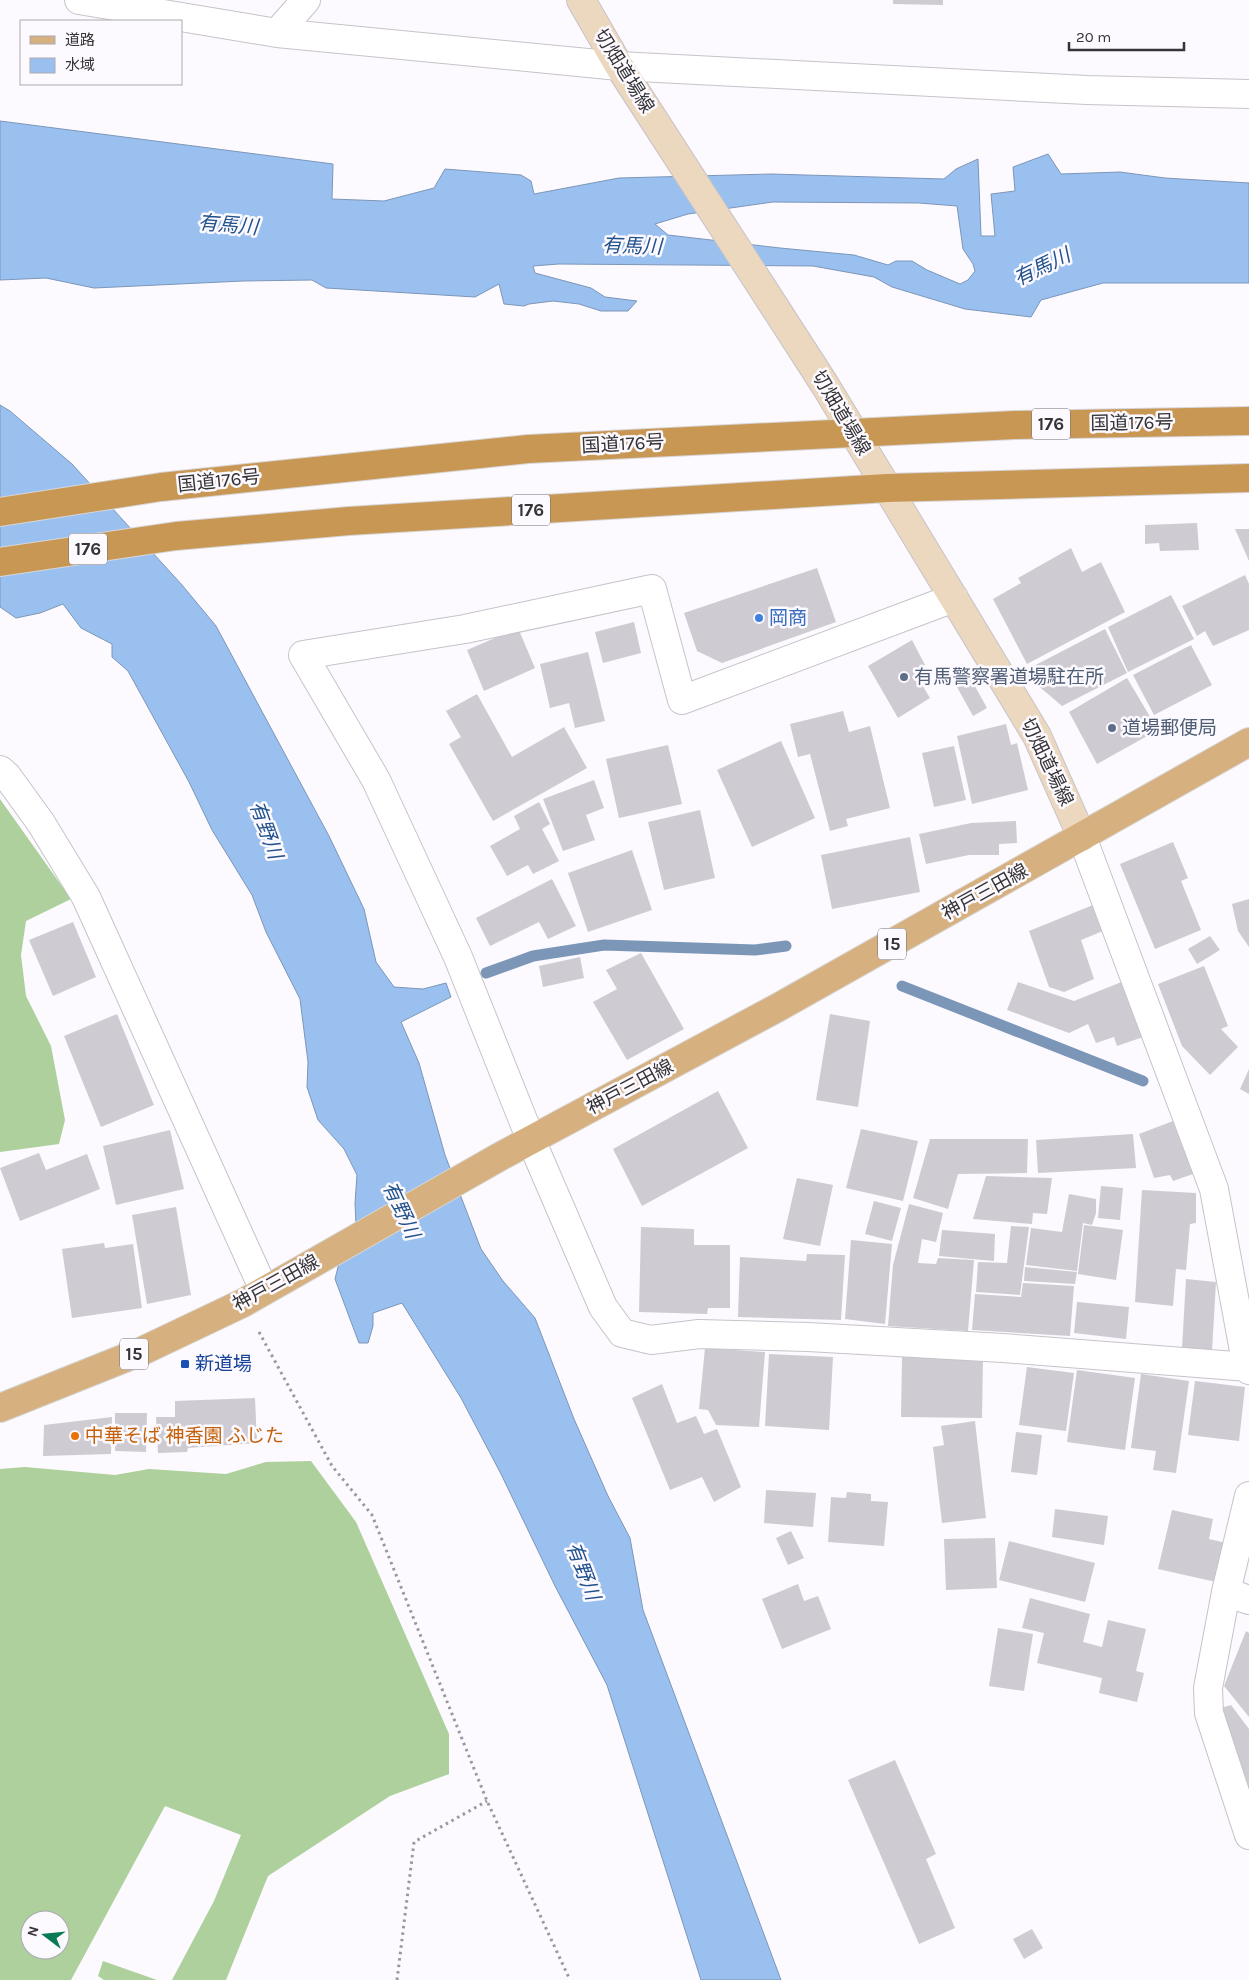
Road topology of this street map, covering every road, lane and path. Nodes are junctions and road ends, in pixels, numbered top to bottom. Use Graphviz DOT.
graph roads {
  1 [pos="79,0"];
  2 [pos="306,0"];
  3 [pos="581,0"];
  4 [pos="277,33"];
  5 [pos="619,66"];
  6 [pos="1249,94"];
  7 [pos="1249,421"];
  8 [pos="854,434"];
  9 [pos="1249,478"];
  10 [pos="887,488"];
  11 [pos="0,512"];
  12 [pos="0,562"];
  13 [pos="954,598"];
  14 [pos="1242,752"];
  15 [pos="0,770"];
  16 [pos="1082,837"];
  17 [pos="531,1140"];
  18 [pos="254,1297"];
  19 [pos="1248,1368"];
  20 [pos="0,1408"];
  21 [pos="1249,1496"];
  22 [pos="1238,1596"];
  23 [pos="487,1801"];
  24 [pos="1249,1835"];
  25 [pos="397,1980"];
  26 [pos="570,1980"];
  1 -- 4 [label="street"];
  2 -- 4 [label="street"];
  3 -- 5 [label="main road, 切畑道場線"];
  4 -- 5 [label="street"];
  5 -- 6 [label="street"];
  5 -- 8 [label="main road, 切畑道場線"];
  7 -- 8 [label="highway, 国道176号 / 176"];
  8 -- 10 [label="main road, 切畑道場線"];
  8 -- 11 [label="highway, 国道176号 / 176"];
  9 -- 10 [label="highway, 176"];
  10 -- 12 [label="highway, 176"];
  10 -- 13 [label="main road, 切畑道場線"];
  13 -- 16 [label="main road, 切畑道場線"];
  13 -- 17 [label="street"];
  14 -- 16 [label="main road, 神戸三田線 / 15"];
  15 -- 18 [label="street"];
  16 -- 17 [label="main road, 神戸三田線 / 15"];
  16 -- 19 [label="street"];
  17 -- 18 [label="main road, 神戸三田線 / 15"];
  17 -- 19 [label="street"];
  18 -- 20 [label="main road, 神戸三田線 / 15"];
  18 -- 23 [label="path"];
  21 -- 22 [label="street"];
  22 -- 24 [label="street"];
  23 -- 25 [label="path"];
  23 -- 26 [label="path"];
}
